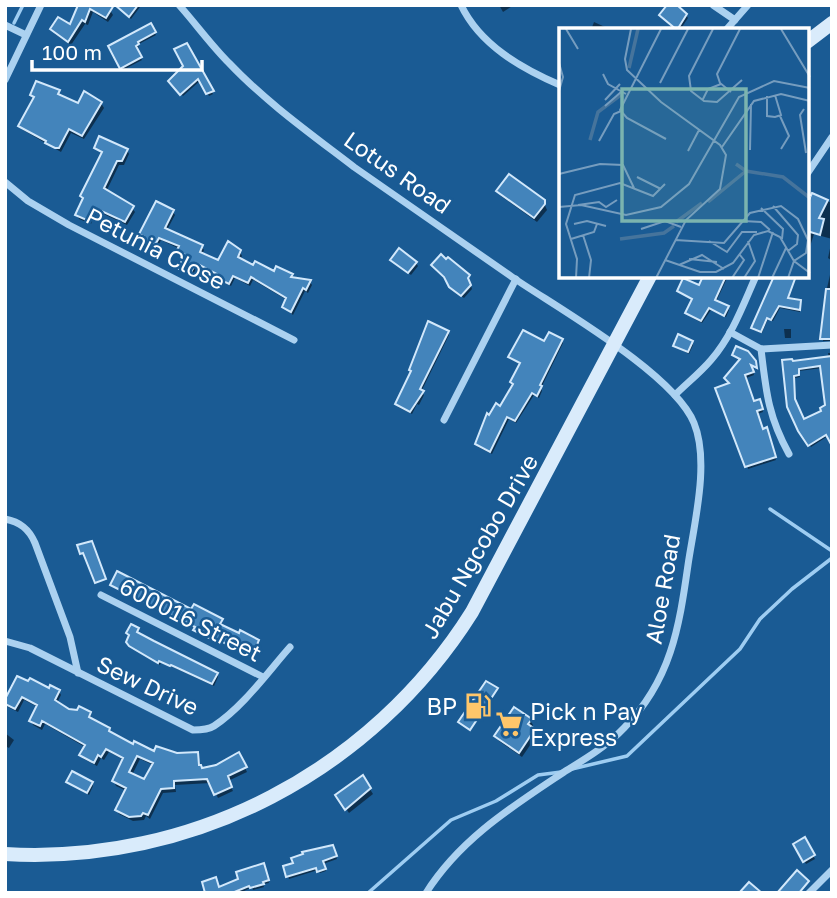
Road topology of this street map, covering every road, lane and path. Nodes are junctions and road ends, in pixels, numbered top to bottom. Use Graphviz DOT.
graph roads {
  1 [pos="41,5"];
  2 [pos="179,5"];
  3 [pos="461,5"];
  4 [pos="713,5"];
  5 [pos="748,5"];
  6 [pos="735,20"];
  7 [pos="832,23"];
  8 [pos="5,24"];
  9 [pos="728,28"];
  10 [pos="26,36"];
  11 [pos="809,40"];
  12 [pos="5,80"];
  13 [pos="559,84"];
  14 [pos="832,137"];
  15 [pos="809,171"];
  16 [pos="5,183"];
  17 [pos="649,278"];
  18 [pos="755,278"];
  19 [pos="516,279"];
  20 [pos="730,332"];
  21 [pos="294,340"];
  22 [pos="832,345"];
  23 [pos="615,346"];
  24 [pos="761,349"];
  25 [pos="675,394"];
  26 [pos="444,420"];
  27 [pos="789,454"];
  28 [pos="5,519"];
  29 [pos="101,596"];
  30 [pos="5,641"];
  31 [pos="290,647"];
  32 [pos="78,673"];
  33 [pos="263,677"];
  34 [pos="5,854"];
  35 [pos="832,870"];
  36 [pos="426,893"];
  37 [pos="809,893"];
  1 -- 10 [label="street"];
  2 -- 19 [label="street, Lotus Road"];
  3 -- 13 [label="street"];
  4 -- 6 [label="street"];
  5 -- 6 [label="street"];
  6 -- 9 [label="street"];
  7 -- 11 [label="main road"];
  8 -- 10 [label="street"];
  10 -- 12 [label="street"];
  14 -- 15 [label="street"];
  16 -- 21 [label="street, Petunia Close"];
  17 -- 23 [label="main road, Jabu Ngcobo Drive"];
  18 -- 20 [label="street"];
  19 -- 23 [label="street, Lotus Road"];
  19 -- 26 [label="street"];
  20 -- 24 [label="street"];
  20 -- 25 [label="street"];
  22 -- 24 [label="street"];
  23 -- 25 [label="street, Aloe Road"];
  23 -- 34 [label="main road, Jabu Ngcobo Drive"];
  24 -- 27 [label="street"];
  25 -- 36 [label="street, Aloe Road"];
  28 -- 32 [label="street"];
  29 -- 33 [label="street, 600016 Street"];
  30 -- 32 [label="street, Sew Drive"];
  31 -- 33 [label="street, Sew Drive"];
  32 -- 33 [label="street, Sew Drive"];
  35 -- 37 [label="street"];
}
